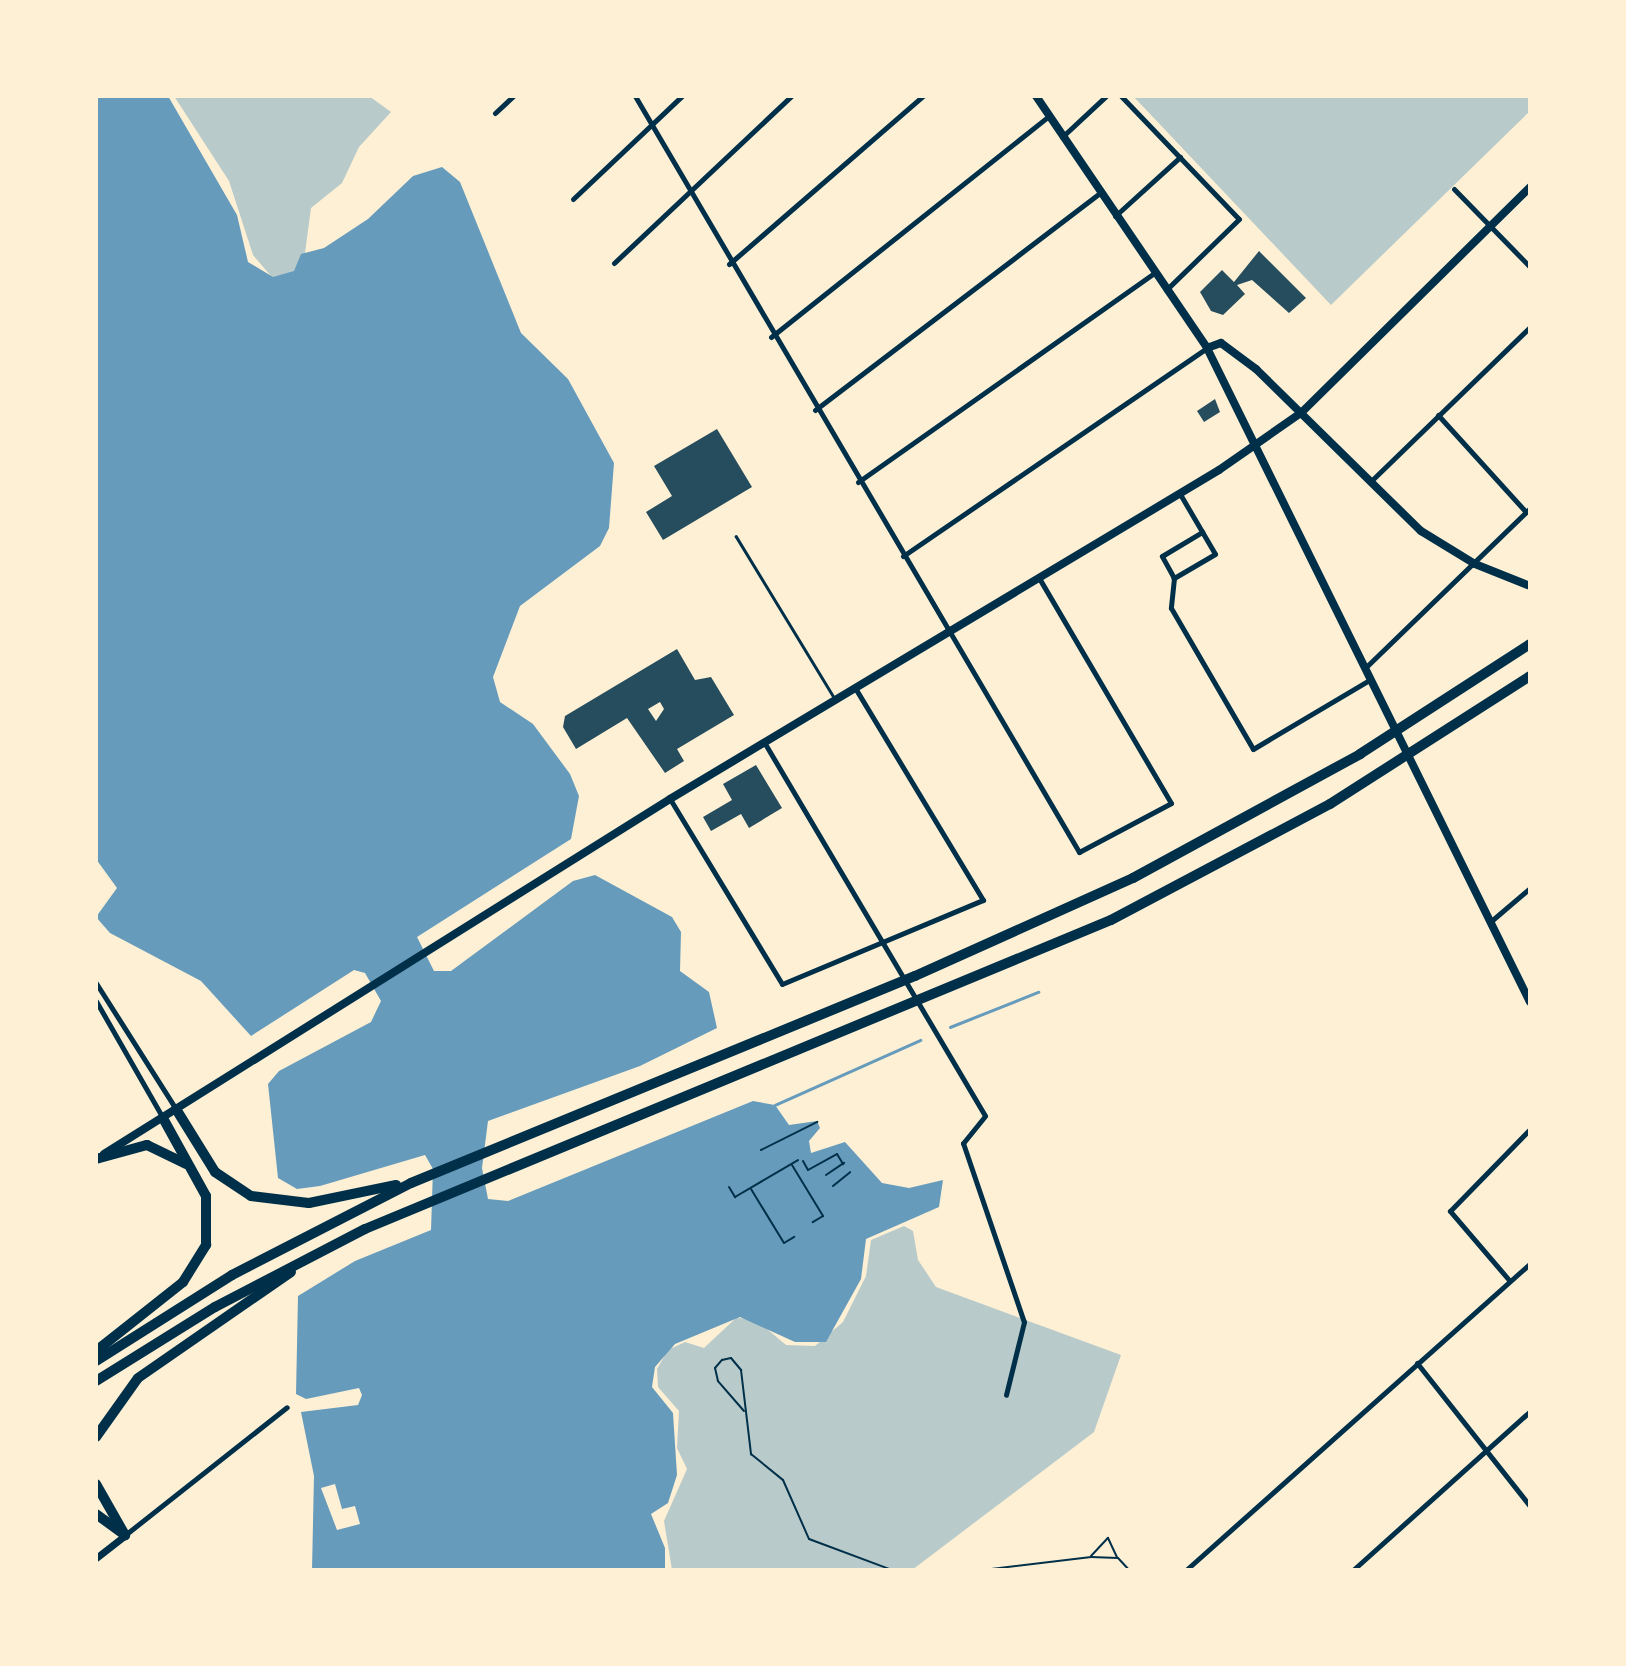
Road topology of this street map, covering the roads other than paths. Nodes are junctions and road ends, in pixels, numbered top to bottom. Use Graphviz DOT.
graph roads {
  1 [pos="513,96"];
  2 [pos="635,96"];
  3 [pos="682,96"];
  4 [pos="791,96"];
  5 [pos="923,96"];
  6 [pos="1036,96"];
  7 [pos="1105,96"];
  8 [pos="1121,96"];
  9 [pos="495,113"];
  10 [pos="1048,117"];
  11 [pos="650,126"];
  12 [pos="1062,137"];
  13 [pos="1180,157"];
  14 [pos="1530,187"];
  15 [pos="1454,189"];
  16 [pos="1100,193"];
  17 [pos="688,194"];
  18 [pos="573,199"];
  19 [pos="1115,216"];
  20 [pos="1491,226"];
  21 [pos="614,263"];
  22 [pos="729,264"];
  23 [pos="1530,267"];
  24 [pos="1154,273"];
  25 [pos="1166,290"];
  26 [pos="1530,327"];
  27 [pos="771,337"];
  28 [pos="1208,348"];
  29 [pos="815,410"];
  30 [pos="1302,412"];
  31 [pos="1438,415"];
  32 [pos="1255,446"];
  33 [pos="858,482"];
  34 [pos="1370,482"];
  35 [pos="1180,494"];
  36 [pos="1528,510"];
  37 [pos="1202,532"];
  38 [pos="736,536"];
  39 [pos="903,556"];
  40 [pos="1475,564"];
  41 [pos="1039,578"];
  42 [pos="1174,578"];
  43 [pos="1530,586"];
  44 [pos="949,632"];
  45 [pos="1530,644"];
  46 [pos="1365,668"];
  47 [pos="1530,676"];
  48 [pos="1371,679"];
  49 [pos="855,688"];
  50 [pos="835,699"];
  51 [pos="764,742"];
  52 [pos="670,799"];
  53 [pos="1530,888"];
  54 [pos="1490,922"];
  55 [pos="883,942"];
  56 [pos="96,983"];
  57 [pos="1527,988"];
  58 [pos="96,1001"];
  59 [pos="1530,1002"];
  60 [pos="176,1109"];
  61 [pos="163,1118"];
  62 [pos="1530,1129"];
  63 [pos="96,1159"];
  64 [pos="197,1178"];
  65 [pos="421,1179"];
  66 [pos="350,1236"];
  67 [pos="1530,1263"];
  68 [pos="1509,1280"];
  69 [pos="96,1351"];
  70 [pos="96,1362"];
  71 [pos="1418,1363"];
  72 [pos="96,1381"];
  73 [pos="1006,1395"];
  74 [pos="287,1407"];
  75 [pos="1530,1411"];
  76 [pos="96,1437"];
  77 [pos="1486,1451"];
  78 [pos="96,1483"];
  79 [pos="1530,1506"];
  80 [pos="96,1514"];
  81 [pos="125,1535"];
  82 [pos="96,1558"];
  83 [pos="1186,1570"];
  84 [pos="1353,1570"];
  1 -- 9 [label="street"];
  2 -- 11 [label="street"];
  3 -- 11 [label="street"];
  4 -- 17 [label="street"];
  5 -- 22 [label="street"];
  6 -- 10 [label="main road"];
  7 -- 12 [label="street"];
  8 -- 13 [label="street"];
  10 -- 12 [label="main road"];
  10 -- 27 [label="street"];
  11 -- 17 [label="street"];
  11 -- 18 [label="street"];
  12 -- 16 [label="main road"];
  13 -- 19 [label="street"];
  13 -- 25 [label="street"];
  14 -- 20 [label="main road"];
  15 -- 20 [label="street"];
  16 -- 19 [label="main road"];
  16 -- 29 [label="street"];
  17 -- 21 [label="street"];
  17 -- 22 [label="street"];
  19 -- 24 [label="main road"];
  20 -- 23 [label="street"];
  20 -- 30 [label="main road"];
  22 -- 27 [label="street"];
  24 -- 25 [label="main road"];
  24 -- 33 [label="street"];
  25 -- 28 [label="main road"];
  26 -- 31 [label="street"];
  27 -- 29 [label="street"];
  28 -- 30 [label="main road"];
  28 -- 32 [label="main road"];
  28 -- 39 [label="street"];
  29 -- 33 [label="street"];
  30 -- 32 [label="main road"];
  30 -- 34 [label="main road"];
  31 -- 34 [label="street"];
  31 -- 36 [label="street"];
  32 -- 35 [label="main road"];
  32 -- 46 [label="main road"];
  33 -- 39 [label="street"];
  34 -- 40 [label="main road"];
  35 -- 37 [label="street"];
  35 -- 41 [label="main road"];
  36 -- 40 [label="street"];
  37 -- 42 [label="street"];
  37 -- 42 [label="street"];
  38 -- 50 [label="lane"];
  39 -- 44 [label="street"];
  40 -- 43 [label="main road"];
  40 -- 46 [label="street"];
  41 -- 44 [label="main road"];
  41 -- 44 [label="street"];
  42 -- 48 [label="street"];
  44 -- 49 [label="main road"];
  45 -- 65 [label="highway"];
  46 -- 48 [label="main road"];
  47 -- 66 [label="highway"];
  48 -- 54 [label="main road"];
  49 -- 50 [label="main road"];
  49 -- 55 [label="street"];
  50 -- 51 [label="main road"];
  51 -- 52 [label="main road"];
  51 -- 55 [label="street"];
  52 -- 55 [label="street"];
  52 -- 60 [label="main road"];
  53 -- 54 [label="street"];
  54 -- 57 [label="main road"];
  55 -- 73 [label="street"];
  56 -- 60 [label="street"];
  57 -- 59 [label="main road"];
  58 -- 61 [label="street"];
  60 -- 61 [label="main road"];
  60 -- 65 [label="highway"];
  61 -- 63 [label="main road"];
  61 -- 64 [label="highway"];
  62 -- 68 [label="street"];
  63 -- 64 [label="highway"];
  64 -- 69 [label="highway"];
  65 -- 70 [label="highway"];
  66 -- 72 [label="highway"];
  66 -- 76 [label="highway"];
  67 -- 68 [label="street"];
  68 -- 71 [label="street"];
  71 -- 77 [label="street"];
  71 -- 83 [label="street"];
  74 -- 81 [label="street"];
  75 -- 77 [label="street"];
  77 -- 79 [label="street"];
  77 -- 84 [label="street"];
  78 -- 81 [label="highway"];
  80 -- 81 [label="highway"];
  81 -- 82 [label="street"];
}
